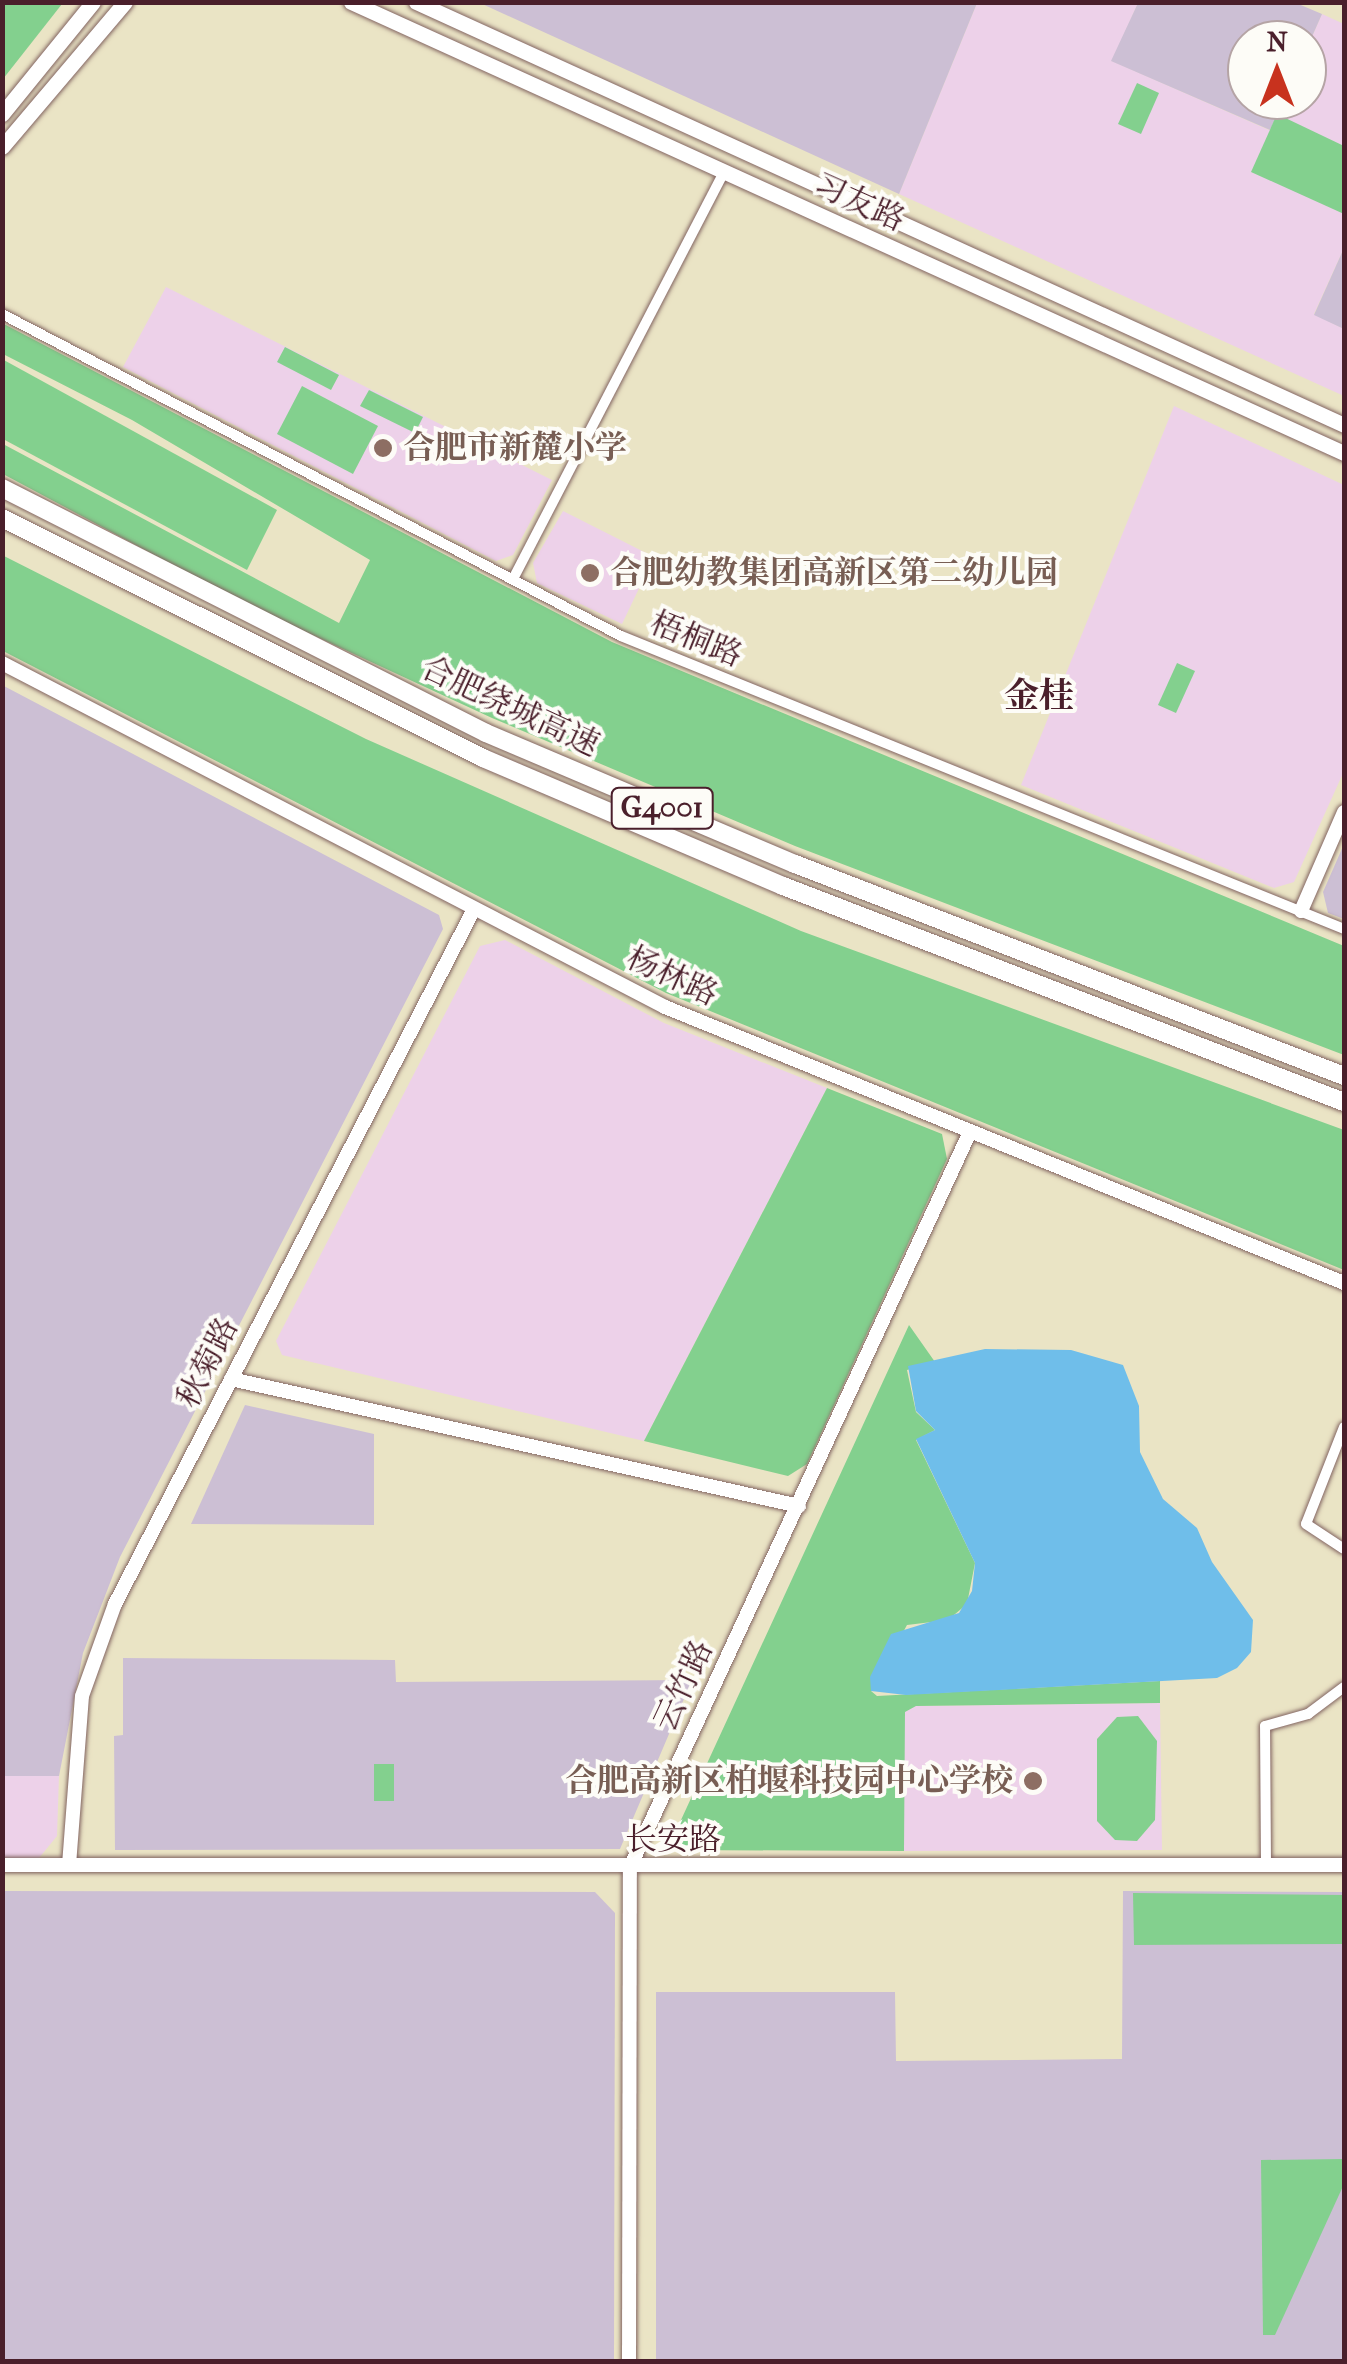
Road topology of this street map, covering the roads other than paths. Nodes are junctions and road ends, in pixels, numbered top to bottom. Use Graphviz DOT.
graph roads {
  1 [pos="92,2"];
  2 [pos="124,2"];
  3 [pos="351,2"];
  4 [pos="416,2"];
  5 [pos="2,114"];
  6 [pos="2,148"];
  7 [pos="724,172"];
  8 [pos="2,314"];
  9 [pos="1344,426"];
  10 [pos="1344,453"];
  11 [pos="2,488"];
  12 [pos="2,518"];
  13 [pos="513,580"];
  14 [pos="2,662"];
  15 [pos="1344,812"];
  16 [pos="474,909"];
  17 [pos="1301,911"];
  18 [pos="1344,928"];
  19 [pos="1344,1076"];
  20 [pos="1344,1102"];
  21 [pos="969,1134"];
  22 [pos="1344,1284"];
  23 [pos="231,1379"];
  24 [pos="1344,1427"];
  25 [pos="799,1506"];
  26 [pos="1344,1549"];
  27 [pos="1344,1686"];
  28 [pos="2,1865"];
  29 [pos="69,1865"];
  30 [pos="1344,1865"];
  31 [pos="1266,1866"];
  32 [pos="630,1867"];
  33 [pos="628,2362"];
  1 -- 5 [label="main road"];
  2 -- 6 [label="main road"];
  3 -- 7 [label="main road, 习友路"];
  4 -- 9 [label="main road, 习友路"];
  7 -- 10 [label="main road, 习友路"];
  7 -- 13 [label="street"];
  8 -- 13 [label="street, 梧桐路"];
  11 -- 19 [label="highway, 合肥绕城高速 / G4001"];
  12 -- 20 [label="highway, 合肥绕城高速 / G4001"];
  13 -- 17 [label="street, 梧桐路"];
  14 -- 16 [label="street, 杨林路"];
  15 -- 17 [label="street"];
  16 -- 21 [label="street, 杨林路"];
  16 -- 23 [label="street, 秋菊路"];
  17 -- 18 [label="street, 梧桐路"];
  21 -- 22 [label="street, 杨林路"];
  21 -- 25 [label="street, 云竹路"];
  23 -- 25 [label="street"];
  23 -- 29 [label="street, 秋菊路"];
  24 -- 26 [label="street"];
  25 -- 32 [label="street, 云竹路"];
  27 -- 31 [label="street"];
  28 -- 29 [label="street, 长安路"];
  29 -- 32 [label="street, 长安路"];
  30 -- 31 [label="street, 长安路"];
  31 -- 32 [label="street, 长安路"];
  32 -- 33 [label="street, 云竹路"];
}
